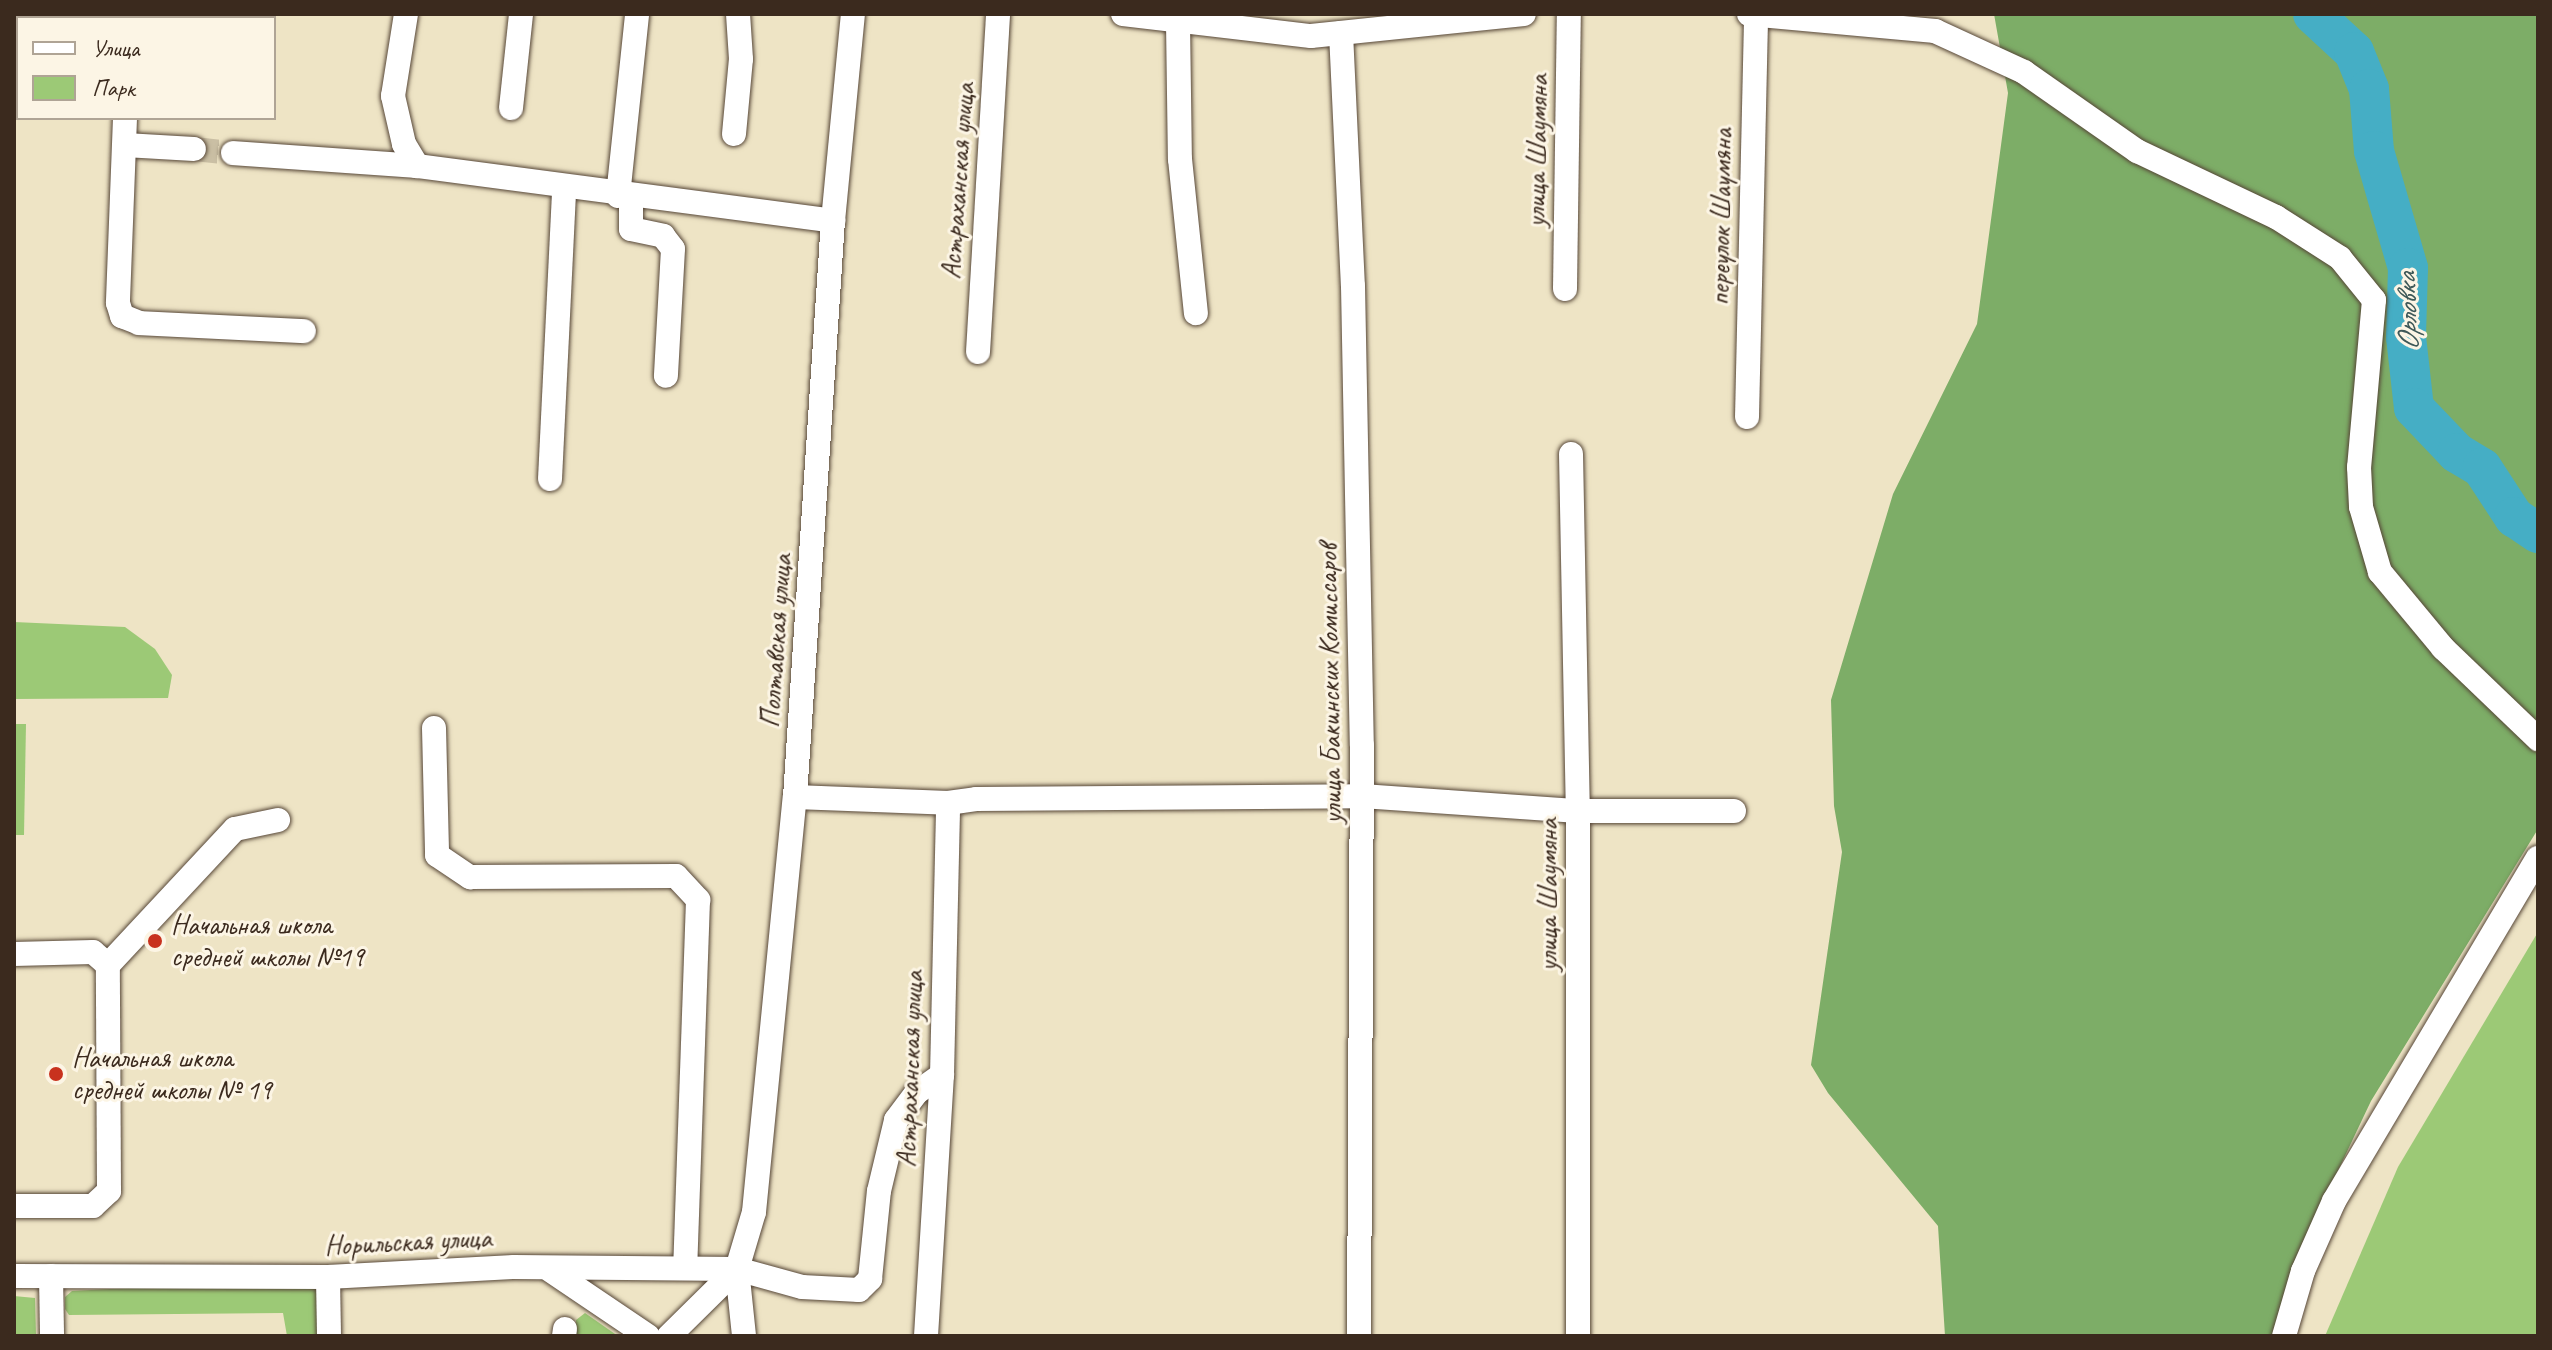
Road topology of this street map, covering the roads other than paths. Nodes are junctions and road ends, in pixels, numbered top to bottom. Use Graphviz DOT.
graph roads {
  1 [pos="406,14"];
  2 [pos="521,14"];
  3 [pos="637,14"];
  4 [pos="738,14"];
  5 [pos="853,14"];
  6 [pos="998,14"];
  7 [pos="1123,14"];
  8 [pos="1524,14"];
  9 [pos="1569,14"];
  10 [pos="1752,16"];
  11 [pos="1195,20"];
  12 [pos="1341,33"];
  13 [pos="511,108"];
  14 [pos="125,120"];
  15 [pos="734,134"];
  16 [pos="125,145"];
  17 [pos="194,149"];
  18 [pos="233,153"];
  19 [pos="417,166"];
  20 [pos="564,188"];
  21 [pos="624,197"];
  22 [pos="833,221"];
  23 [pos="1565,289"];
  24 [pos="1196,313"];
  25 [pos="304,331"];
  26 [pos="978,352"];
  27 [pos="666,376"];
  28 [pos="1747,417"];
  29 [pos="1571,454"];
  30 [pos="550,479"];
  31 [pos="434,728"];
  32 [pos="2538,739"];
  33 [pos="1362,796"];
  34 [pos="795,797"];
  35 [pos="948,803"];
  36 [pos="1578,811"];
  37 [pos="1734,811"];
  38 [pos="278,820"];
  39 [pos="2538,858"];
  40 [pos="14,954"];
  41 [pos="108,965"];
  42 [pos="942,1075"];
  43 [pos="14,1206"];
  44 [pos="685,1268"];
  45 [pos="737,1269"];
  46 [pos="550,1270"];
  47 [pos="14,1276"];
  48 [pos="51,1276"];
  49 [pos="328,1277"];
  50 [pos="52,1336"];
  51 [pos="329,1336"];
  52 [pos="648,1336"];
  53 [pos="669,1336"];
  54 [pos="744,1336"];
  55 [pos="926,1336"];
  56 [pos="1359,1336"];
  57 [pos="1578,1336"];
  58 [pos="2284,1336"];
  1 -- 19 [label="street"];
  2 -- 13 [label="street"];
  3 -- 21 [label="street"];
  4 -- 15 [label="street"];
  5 -- 22 [label="street, Полтавская улица"];
  6 -- 26 [label="street, Астраханская улица"];
  7 -- 11 [label="street"];
  8 -- 12 [label="street"];
  9 -- 23 [label="street, улица Шаумяна"];
  10 -- 28 [label="street, переулок Шаумяна"];
  10 -- 32 [label="street"];
  11 -- 12 [label="street"];
  11 -- 24 [label="street"];
  12 -- 33 [label="street, улица Бакинских Комиссаров"];
  14 -- 16 [label="street"];
  16 -- 17 [label="street"];
  16 -- 25 [label="street"];
  18 -- 19 [label="street"];
  19 -- 20 [label="street"];
  20 -- 21 [label="street"];
  20 -- 30 [label="street"];
  21 -- 22 [label="street"];
  21 -- 27 [label="street"];
  22 -- 34 [label="street, Полтавская улица"];
  29 -- 36 [label="street, улица Шаумяна"];
  31 -- 44 [label="street"];
  33 -- 35 [label="street"];
  33 -- 36 [label="street"];
  33 -- 56 [label="street, улица Бакинских Комиссаров"];
  34 -- 35 [label="street"];
  34 -- 45 [label="street, Полтавская улица"];
  35 -- 42 [label="street, Астраханская улица"];
  36 -- 37 [label="street"];
  36 -- 57 [label="street, улица Шаумяна"];
  38 -- 41 [label="street"];
  39 -- 58 [label="street"];
  40 -- 41 [label="street"];
  41 -- 43 [label="street"];
  42 -- 45 [label="street, Норильская улица"];
  42 -- 55 [label="street, Астраханская улица"];
  44 -- 45 [label="street, Норильская улица"];
  44 -- 46 [label="street, Норильская улица"];
  45 -- 53 [label="street"];
  45 -- 54 [label="street"];
  46 -- 49 [label="street, Норильская улица"];
  46 -- 52 [label="street"];
  47 -- 48 [label="street, Норильская улица"];
  48 -- 49 [label="street, Норильская улица"];
  48 -- 50 [label="street"];
  49 -- 51 [label="street"];
}
